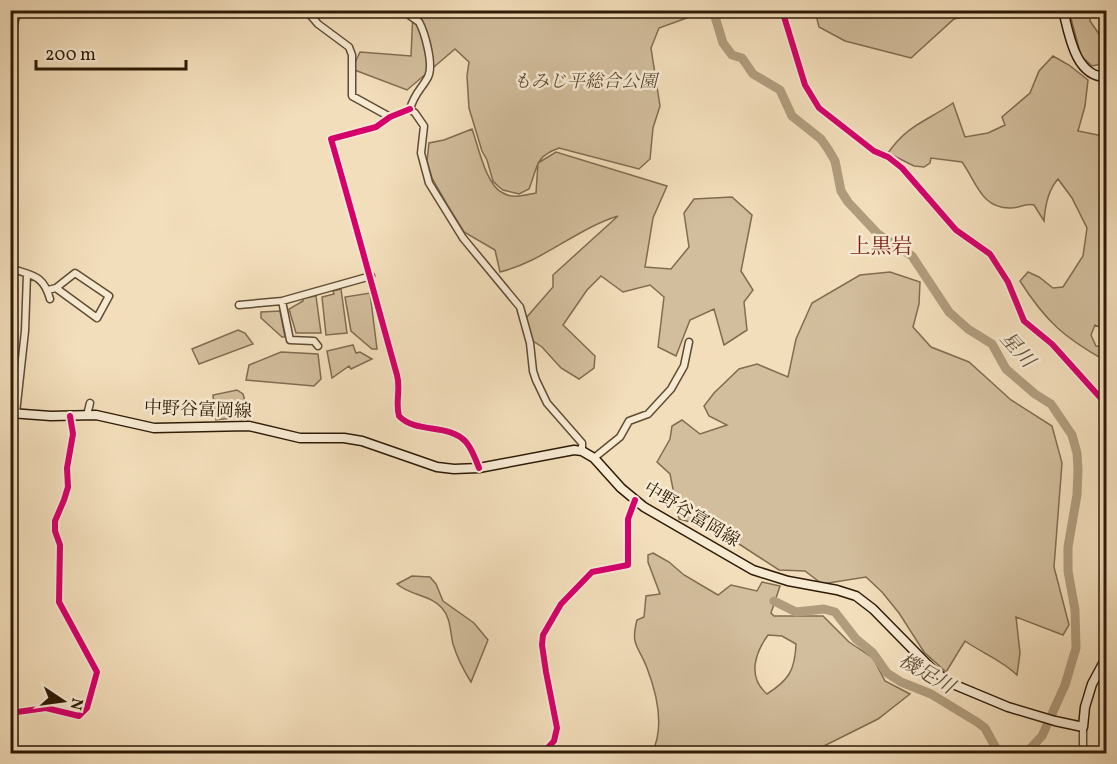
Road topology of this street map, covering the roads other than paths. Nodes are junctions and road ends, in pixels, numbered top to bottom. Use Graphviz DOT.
graph roads {
  1 [pos="17,10"];
  2 [pos="306,10"];
  3 [pos="402,10"];
  4 [pos="782,10"];
  5 [pos="1063,10"];
  6 [pos="10,46"];
  7 [pos="1107,77"];
  8 [pos="410,109"];
  9 [pos="390,117"];
  10 [pos="10,268"];
  11 [pos="27,274"];
  12 [pos="371,276"];
  13 [pos="56,288"];
  14 [pos="48,290"];
  15 [pos="50,299"];
  16 [pos="282,301"];
  17 [pos="239,305"];
  18 [pos="689,342"];
  19 [pos="318,346"];
  20 [pos="90,403"];
  21 [pos="1107,404"];
  22 [pos="13,413"];
  23 [pos="87,415"];
  24 [pos="70,416"];
  25 [pos="582,451"];
  26 [pos="594,458"];
  27 [pos="479,468"];
  28 [pos="635,500"];
  29 [pos="1107,658"];
  30 [pos="10,713"];
  31 [pos="1083,727"];
  32 [pos="542,753"];
  33 [pos="1083,753"];
  1 -- 6 [label="street"];
  2 -- 9 [label="street"];
  3 -- 8 [label="street"];
  4 -- 21 [label="street"];
  5 -- 7 [label="main road"];
  8 -- 9 [label="street"];
  8 -- 25 [label="street"];
  9 -- 12 [label="street"];
  10 -- 11 [label="street"];
  11 -- 14 [label="street"];
  11 -- 22 [label="street"];
  12 -- 16 [label="street"];
  12 -- 27 [label="street"];
  13 -- 13 [label="street"];
  13 -- 14 [label="street"];
  14 -- 15 [label="street"];
  16 -- 17 [label="street"];
  16 -- 19 [label="street"];
  18 -- 26 [label="street"];
  20 -- 23 [label="street"];
  22 -- 24 [label="main road, 中野谷富岡線"];
  23 -- 24 [label="main road, 中野谷富岡線"];
  23 -- 27 [label="main road, 中野谷富岡線"];
  24 -- 30 [label="street"];
  25 -- 26 [label="main road, 中野谷富岡線"];
  25 -- 27 [label="main road, 中野谷富岡線"];
  26 -- 28 [label="main road, 中野谷富岡線"];
  28 -- 31 [label="main road, 中野谷富岡線"];
  28 -- 32 [label="street"];
  29 -- 31 [label="main road"];
  31 -- 33 [label="street"];
}
